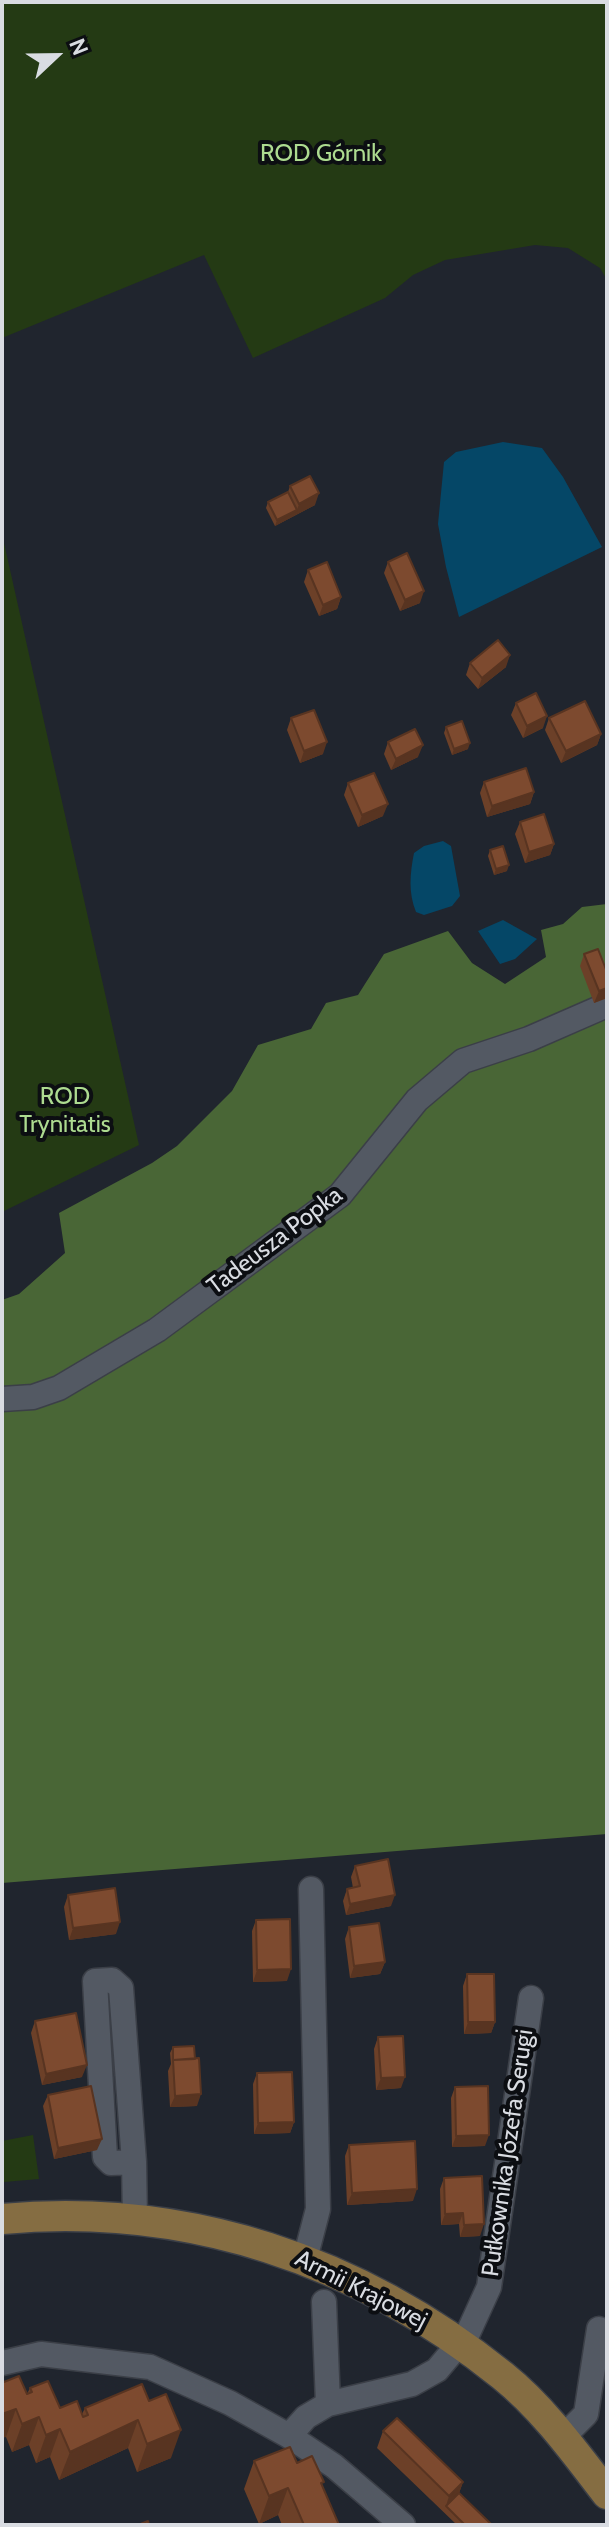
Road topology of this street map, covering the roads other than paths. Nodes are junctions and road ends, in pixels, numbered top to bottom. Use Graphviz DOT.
graph roads {
  1 [pos="607,1005"];
  2 [pos="2,1399"];
  3 [pos="311,1889"];
  4 [pos="531,1998"];
  5 [pos="134,2162"];
  6 [pos="2,2219"];
  7 [pos="135,2219"];
  8 [pos="305,2259"];
  9 [pos="324,2302"];
  10 [pos="599,2329"];
  11 [pos="458,2343"];
  12 [pos="2,2363"];
  13 [pos="328,2404"];
  14 [pos="289,2436"];
  15 [pos="563,2437"];
  16 [pos="607,2494"];
  17 [pos="403,2525"];
  1 -- 2 [label="street, Tadeusza Popka"];
  3 -- 8 [label="street"];
  4 -- 11 [label="street, Pułkownika Józefa Serugi"];
  5 -- 5 [label="street"];
  5 -- 7 [label="street"];
  6 -- 7 [label="main road, Armii Krajowej"];
  7 -- 8 [label="main road, Armii Krajowej"];
  8 -- 11 [label="main road, Armii Krajowej"];
  9 -- 13 [label="street"];
  10 -- 15 [label="street"];
  11 -- 13 [label="street, Pułkownika Józefa Serugi"];
  11 -- 15 [label="main road, Armii Krajowej"];
  12 -- 14 [label="street"];
  13 -- 14 [label="street, Pułkownika Józefa Serugi"];
  14 -- 17 [label="street"];
  15 -- 16 [label="main road, Armii Krajowej"];
}
